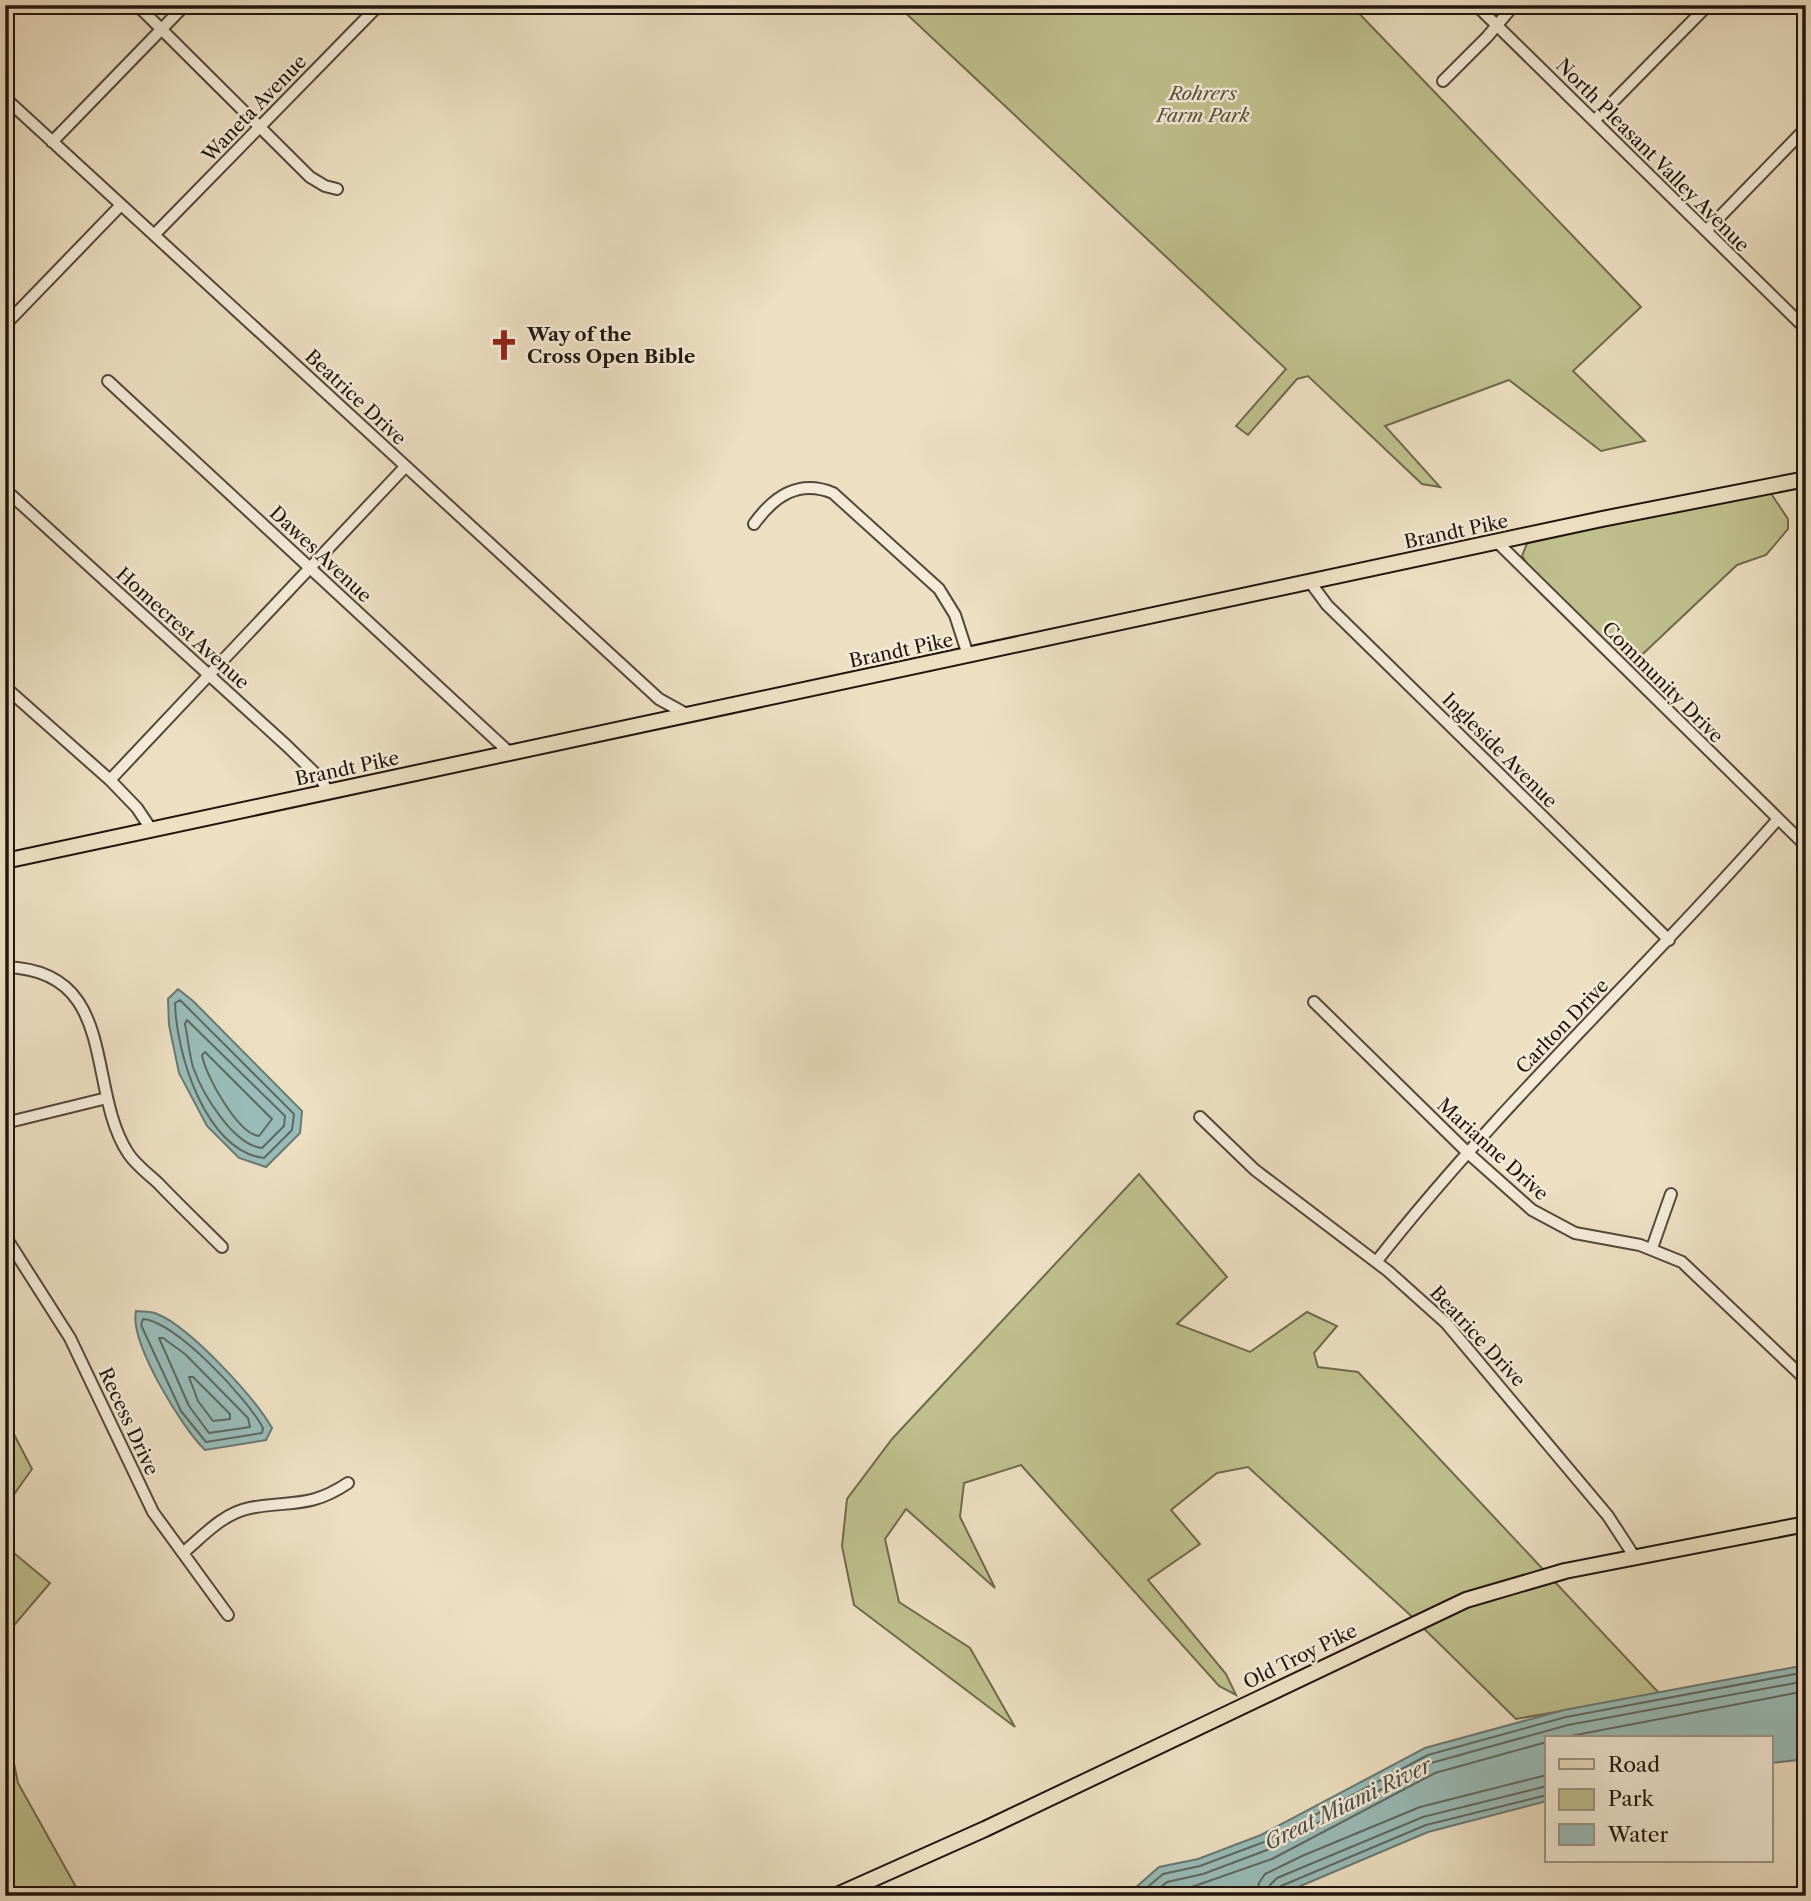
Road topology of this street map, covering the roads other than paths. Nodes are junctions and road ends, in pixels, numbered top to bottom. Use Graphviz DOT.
graph roads {
  1 [pos="137,5"];
  2 [pos="185,5"];
  3 [pos="379,5"];
  4 [pos="1476,5"];
  5 [pos="1514,5"];
  6 [pos="1708,5"];
  7 [pos="1496,24"];
  8 [pos="162,29"];
  9 [pos="1443,81"];
  10 [pos="5,98"];
  11 [pos="1594,121"];
  12 [pos="260,127"];
  13 [pos="1806,128"];
  14 [pos="52,142"];
  15 [pos="337,189"];
  16 [pos="121,205"];
  17 [pos="1706,231"];
  18 [pos="154,235"];
  19 [pos="5,324"];
  20 [pos="1806,329"];
  21 [pos="108,381"];
  22 [pos="405,467"];
  23 [pos="1806,479"];
  24 [pos="10,494"];
  25 [pos="754,524"];
  26 [pos="1497,542"];
  27 [pos="311,567"];
  28 [pos="1310,582"];
  29 [pos="968,655"];
  30 [pos="209,674"];
  31 [pos="5,687"];
  32 [pos="688,715"];
  33 [pos="510,753"];
  34 [pos="110,780"];
  35 [pos="328,792"];
  36 [pos="1778,819"];
  37 [pos="151,829"];
  38 [pos="1806,846"];
  39 [pos="5,861"];
  40 [pos="1669,940"];
  41 [pos="5,967"];
  42 [pos="1314,1002"];
  43 [pos="107,1098"];
  44 [pos="1200,1117"];
  45 [pos="5,1123"];
  46 [pos="1468,1153"];
  47 [pos="1671,1194"];
  48 [pos="5,1236"];
  49 [pos="222,1247"];
  50 [pos="1652,1248"];
  51 [pos="1376,1262"];
  52 [pos="1804,1378"];
  53 [pos="348,1483"];
  54 [pos="1806,1524"];
  55 [pos="183,1553"];
  56 [pos="1634,1556"];
  57 [pos="228,1615"];
  58 [pos="835,1896"];
  1 -- 8 [label="street"];
  2 -- 8 [label="street"];
  3 -- 12 [label="street, Waneta Avenue"];
  4 -- 7 [label="street, North Pleasant Valley Avenue"];
  5 -- 7 [label="street"];
  6 -- 11 [label="street"];
  7 -- 9 [label="street"];
  7 -- 11 [label="street, North Pleasant Valley Avenue"];
  8 -- 12 [label="street"];
  8 -- 14 [label="street"];
  10 -- 14 [label="street, Beatrice Drive"];
  11 -- 17 [label="street, North Pleasant Valley Avenue"];
  12 -- 15 [label="street"];
  12 -- 18 [label="street, Waneta Avenue"];
  13 -- 17 [label="street"];
  14 -- 16 [label="street, Beatrice Drive"];
  16 -- 18 [label="street, Beatrice Drive"];
  16 -- 19 [label="street"];
  17 -- 20 [label="street, North Pleasant Valley Avenue"];
  18 -- 22 [label="street, Beatrice Drive"];
  21 -- 27 [label="street, Dawes Avenue"];
  22 -- 27 [label="street"];
  22 -- 32 [label="street, Beatrice Drive"];
  23 -- 26 [label="main road, Brandt Pike"];
  24 -- 30 [label="street, Homecrest Avenue"];
  25 -- 29 [label="street"];
  26 -- 28 [label="main road, Brandt Pike"];
  26 -- 36 [label="street, Community Drive"];
  27 -- 30 [label="street"];
  27 -- 33 [label="street, Dawes Avenue"];
  28 -- 29 [label="main road, Brandt Pike"];
  28 -- 40 [label="street, Ingleside Avenue"];
  29 -- 32 [label="main road, Brandt Pike"];
  30 -- 34 [label="street"];
  30 -- 35 [label="street, Homecrest Avenue"];
  31 -- 34 [label="street"];
  32 -- 33 [label="main road, Brandt Pike"];
  33 -- 35 [label="main road, Brandt Pike"];
  34 -- 37 [label="street"];
  35 -- 37 [label="main road, Brandt Pike"];
  36 -- 38 [label="street, Community Drive"];
  36 -- 40 [label="street, Carlton Drive"];
  37 -- 39 [label="main road, Brandt Pike"];
  40 -- 46 [label="street, Carlton Drive"];
  41 -- 43 [label="street"];
  42 -- 46 [label="street, Marianne Drive"];
  43 -- 45 [label="street"];
  43 -- 49 [label="street"];
  44 -- 51 [label="street, Beatrice Drive"];
  46 -- 50 [label="street, Marianne Drive"];
  46 -- 51 [label="street, Carlton Drive"];
  47 -- 50 [label="street"];
  48 -- 55 [label="street, Recess Drive"];
  50 -- 52 [label="street, Marianne Drive"];
  51 -- 56 [label="street, Beatrice Drive"];
  53 -- 55 [label="street"];
  54 -- 56 [label="main road, Old Troy Pike"];
  55 -- 57 [label="street, Recess Drive"];
  56 -- 58 [label="main road, Old Troy Pike"];
}
